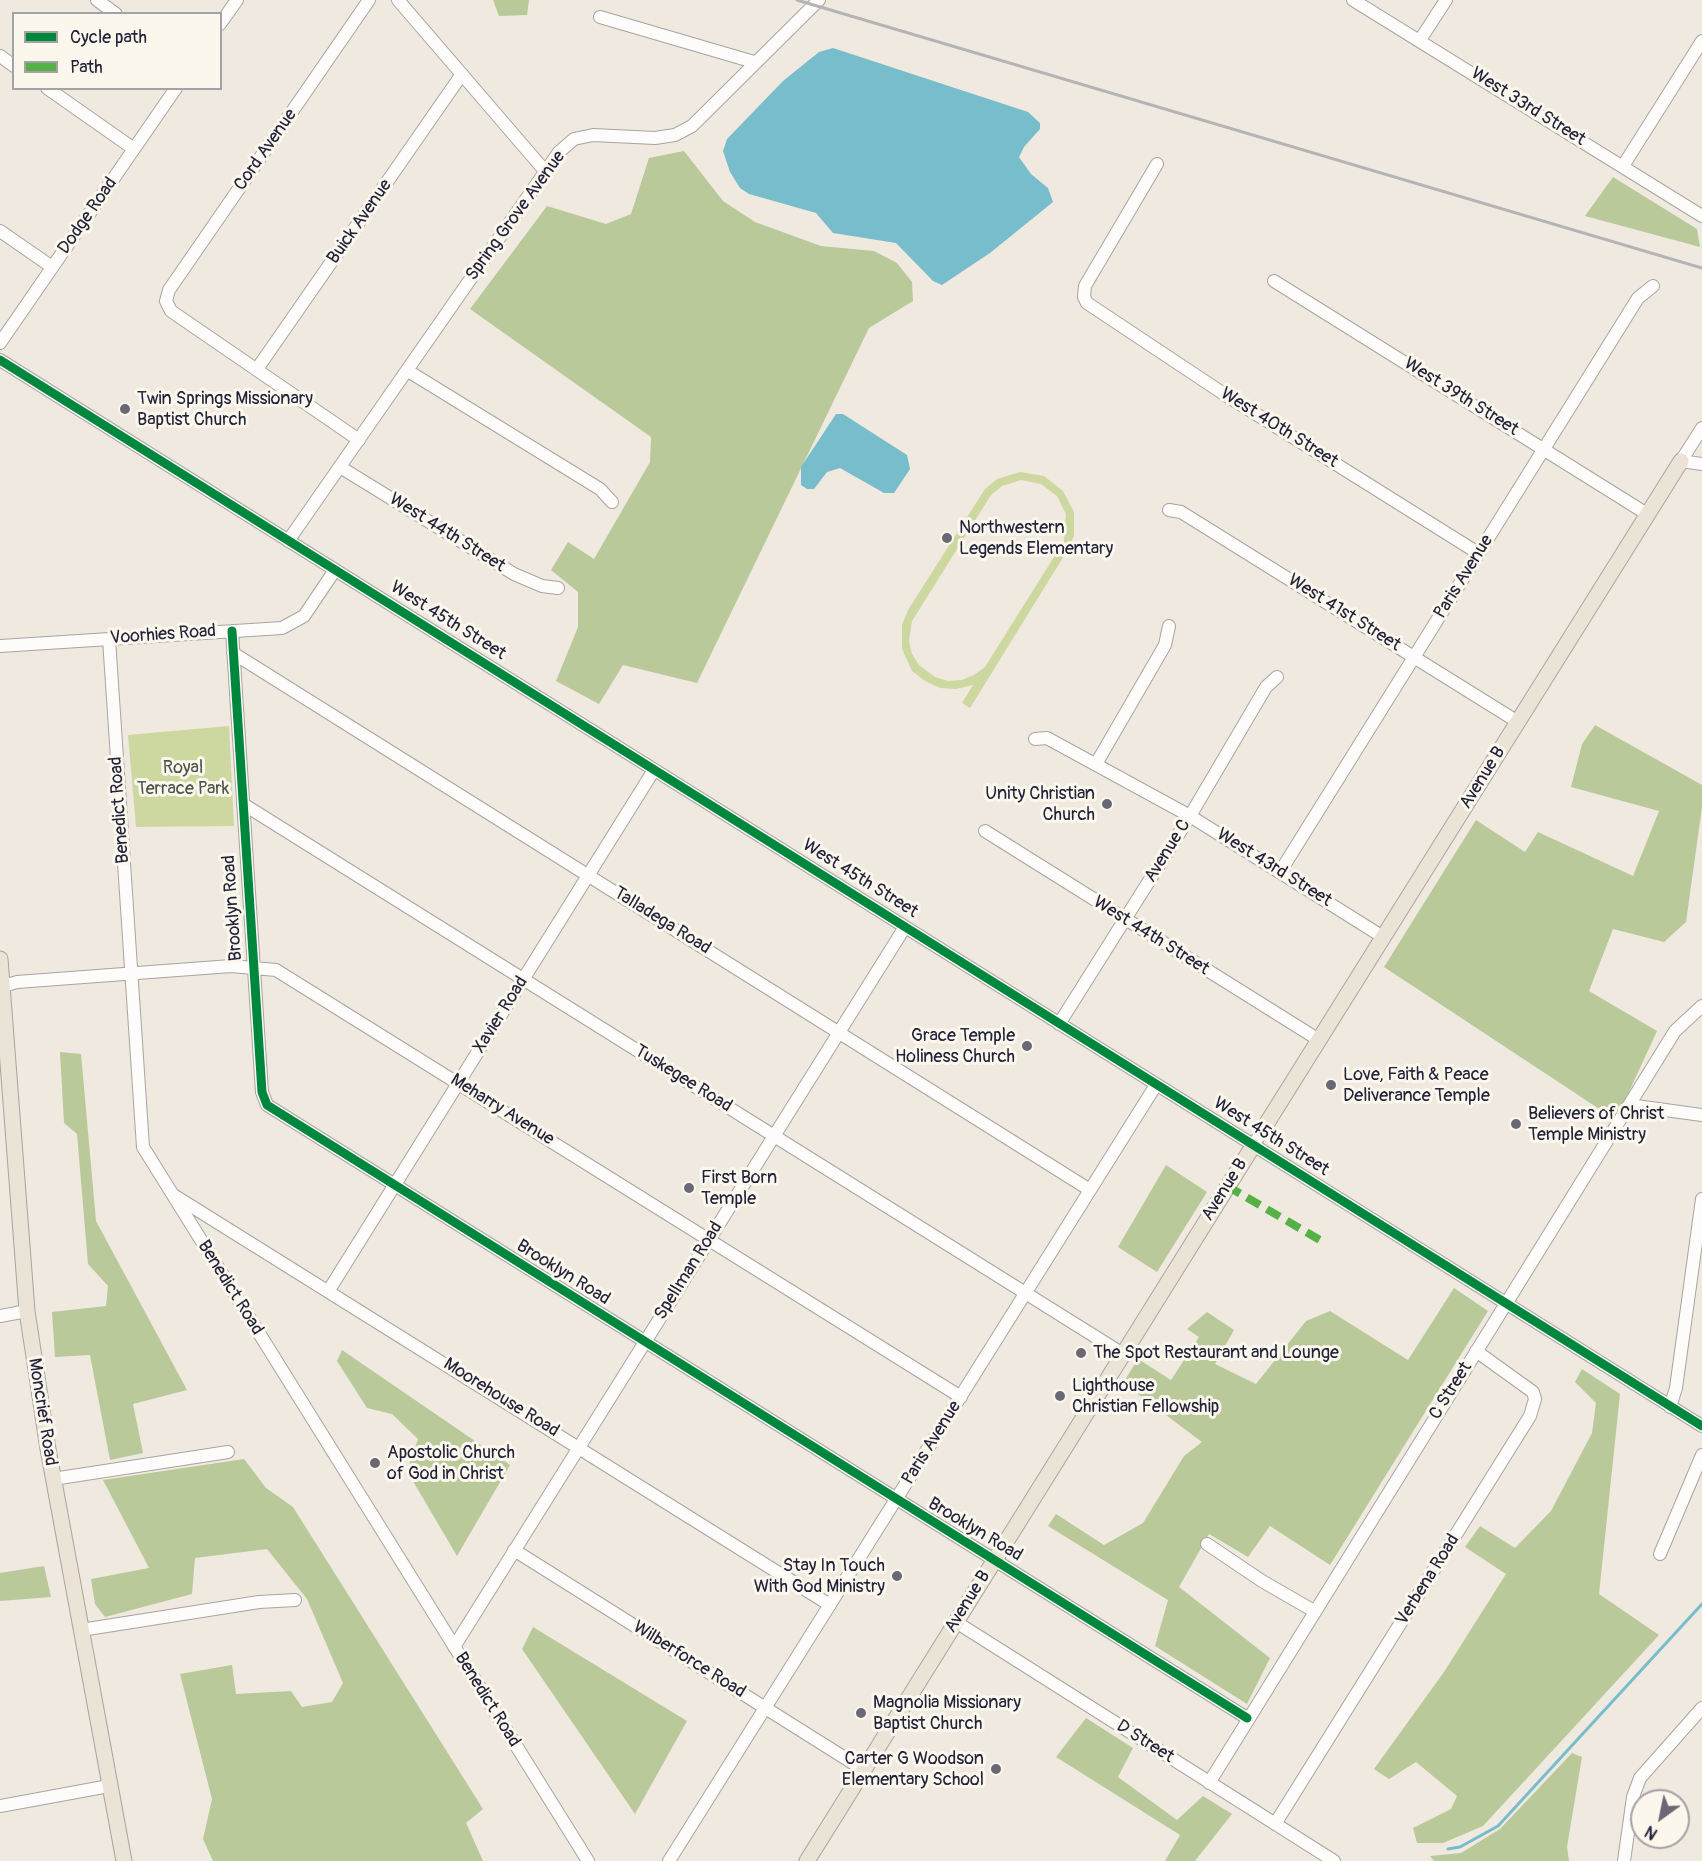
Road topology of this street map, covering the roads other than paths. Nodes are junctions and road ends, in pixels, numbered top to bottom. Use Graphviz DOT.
graph roads {
  1 [pos="237,0"];
  2 [pos="369,0"];
  3 [pos="398,0"];
  4 [pos="819,0"];
  5 [pos="1353,0"];
  6 [pos="1446,0"];
  7 [pos="600,17"];
  8 [pos="222,21"];
  9 [pos="1420,40"];
  10 [pos="1702,41"];
  11 [pos="754,62"];
  12 [pos="462,74"];
  13 [pos="49,90"];
  14 [pos="175,90"];
  15 [pos="134,149"];
  16 [pos="1157,164"];
  17 [pos="1623,166"];
  18 [pos="545,171"];
  19 [pos="1702,216"];
  20 [pos="0,231"];
  21 [pos="52,267"];
  22 [pos="1274,281"];
  23 [pos="1653,286"];
  24 [pos="0,343"];
  25 [pos="0,360"];
  26 [pos="257,369"];
  27 [pos="408,371"];
  28 [pos="1702,428"];
  29 [pos="359,440"];
  30 [pos="1544,449"];
  31 [pos="1681,461"];
  32 [pos="1702,464"];
  33 [pos="340,467"];
  34 [pos="612,502"];
  35 [pos="1169,510"];
  36 [pos="1647,514"];
  37 [pos="288,541"];
  38 [pos="1478,553"];
  39 [pos="335,570"];
  40 [pos="558,588"];
  41 [pos="1169,626"];
  42 [pos="232,631"];
  43 [pos="109,639"];
  44 [pos="0,646"];
  45 [pos="233,653"];
  46 [pos="1414,656"];
  47 [pos="1277,677"];
  48 [pos="1518,722"];
  49 [pos="1035,739"];
  50 [pos="1096,765"];
  51 [pos="654,770"];
  52 [pos="243,804"];
  53 [pos="1190,816"];
  54 [pos="985,831"];
  55 [pos="1280,872"];
  56 [pos="588,875"];
  57 [pos="1125,920"];
  58 [pos="905,927"];
  59 [pos="1383,937"];
  60 [pos="0,959"];
  61 [pos="254,966"];
  62 [pos="132,974"];
  63 [pos="524,979"];
  64 [pos="1,986"];
  65 [pos="1702,1006"];
  66 [pos="1059,1024"];
  67 [pos="839,1031"];
  68 [pos="1319,1040"];
  69 [pos="459,1083"];
  70 [pos="1156,1085"];
  71 [pos="1629,1105"];
  72 [pos="1702,1115"];
  73 [pos="1267,1123"];
  74 [pos="774,1136"];
  75 [pos="1253,1146"];
  76 [pos="393,1186"];
  77 [pos="1090,1190"];
  78 [pos="172,1194"];
  79 [pos="1702,1198"];
  80 [pos="709,1239"];
  81 [pos="329,1290"];
  82 [pos="1025,1294"];
  83 [pos="1507,1304"];
  84 [pos="27,1311"];
  85 [pos="0,1316"];
  86 [pos="644,1343"];
  87 [pos="1476,1351"];
  88 [pos="1123,1354"];
  89 [pos="960,1397"];
  90 [pos="1670,1407"];
  91 [pos="1702,1426"];
  92 [pos="579,1447"];
  93 [pos="228,1452"];
  94 [pos="1702,1455"];
  95 [pos="53,1479"];
  96 [pos="896,1500"];
  97 [pos="1207,1544"];
  98 [pos="514,1550"];
  99 [pos="1660,1554"];
  100 [pos="994,1561"];
  101 [pos="295,1600"];
  102 [pos="830,1605"];
  103 [pos="1314,1611"];
  104 [pos="956,1622"];
  105 [pos="81,1630"];
  106 [pos="454,1647"];
  107 [pos="765,1708"];
  108 [pos="1699,1716"];
  109 [pos="1247,1718"];
  110 [pos="864,1770"];
  111 [pos="1209,1783"];
  112 [pos="110,1786"];
  113 [pos="0,1806"];
  114 [pos="1275,1824"];
  115 [pos="124,1861"];
  116 [pos="588,1861"];
  117 [pos="669,1861"];
  118 [pos="807,1861"];
  119 [pos="1334,1861"];
  120 [pos="1624,1861"];
  1 -- 8 [label="street"];
  2 -- 26 [label="street, Cord Avenue"];
  3 -- 12 [label="street"];
  4 -- 11 [label="street, Spring Grove Avenue"];
  5 -- 9 [label="street, West 33rd Street"];
  6 -- 9 [label="street"];
  7 -- 11 [label="street"];
  9 -- 17 [label="street, West 33rd Street"];
  10 -- 17 [label="street"];
  11 -- 18 [label="street, Spring Grove Avenue"];
  12 -- 18 [label="street"];
  12 -- 26 [label="street, Buick Avenue"];
  13 -- 15 [label="street"];
  14 -- 15 [label="street, Dodge Road"];
  15 -- 21 [label="street, Dodge Road"];
  16 -- 38 [label="street, West 40th Street"];
  17 -- 19 [label="street, West 33rd Street"];
  18 -- 27 [label="street, Spring Grove Avenue"];
  20 -- 21 [label="street"];
  21 -- 24 [label="street, Dodge Road"];
  22 -- 30 [label="street, West 39th Street"];
  23 -- 30 [label="street, Paris Avenue"];
  25 -- 37 [label="street, West 45th Street"];
  26 -- 29 [label="street"];
  27 -- 29 [label="street, Spring Grove Avenue"];
  27 -- 34 [label="street"];
  28 -- 31 [label="street, Avenue B"];
  29 -- 33 [label="street, Spring Grove Avenue"];
  30 -- 36 [label="street, West 39th Street"];
  30 -- 38 [label="street, Paris Avenue"];
  31 -- 32 [label="street"];
  31 -- 36 [label="main road, Avenue B"];
  33 -- 37 [label="street, Spring Grove Avenue"];
  33 -- 40 [label="street, West 44th Street"];
  35 -- 46 [label="street, West 41st Street"];
  36 -- 48 [label="main road, Avenue B"];
  37 -- 39 [label="street, West 45th Street"];
  38 -- 46 [label="street, Paris Avenue"];
  39 -- 42 [label="street, Voorhies Road"];
  39 -- 51 [label="street, West 45th Street"];
  41 -- 50 [label="street"];
  42 -- 43 [label="street, Voorhies Road"];
  42 -- 45 [label="street, Brooklyn Road"];
  43 -- 44 [label="street, Voorhies Road"];
  43 -- 62 [label="street, Benedict Road"];
  45 -- 52 [label="street, Brooklyn Road"];
  45 -- 56 [label="street, Talladega Road"];
  46 -- 48 [label="street, West 41st Street"];
  46 -- 55 [label="street, Paris Avenue"];
  47 -- 53 [label="street, Avenue C"];
  48 -- 59 [label="main road, Avenue B"];
  49 -- 50 [label="street, West 43rd Street"];
  50 -- 53 [label="street, West 43rd Street"];
  51 -- 56 [label="street, Xavier Road"];
  51 -- 58 [label="street, West 45th Street"];
  52 -- 61 [label="street, Brooklyn Road"];
  52 -- 63 [label="street, Tuskegee Road"];
  53 -- 55 [label="street, West 43rd Street"];
  53 -- 57 [label="street, Avenue C"];
  54 -- 57 [label="street, West 44th Street"];
  55 -- 59 [label="street, West 43rd Street"];
  56 -- 63 [label="street, Xavier Road"];
  56 -- 67 [label="street, Talladega Road"];
  57 -- 66 [label="street, Avenue C"];
  57 -- 68 [label="street, West 44th Street"];
  58 -- 66 [label="street, West 45th Street"];
  58 -- 67 [label="street, Spellman Road"];
  59 -- 68 [label="main road, Avenue B"];
  60 -- 64 [label="main road, Moncrief Road"];
  61 -- 62 [label="street, Meharry Avenue"];
  61 -- 69 [label="street, Meharry Avenue"];
  61 -- 76 [label="street, Brooklyn Road"];
  62 -- 64 [label="street, Meharry Avenue"];
  62 -- 78 [label="street, Benedict Road"];
  63 -- 69 [label="street, Xavier Road"];
  63 -- 74 [label="street, Tuskegee Road"];
  64 -- 84 [label="main road, Moncrief Road"];
  65 -- 71 [label="street, C Street"];
  66 -- 70 [label="street, West 45th Street"];
  67 -- 74 [label="street, Spellman Road"];
  67 -- 77 [label="street, Talladega Road"];
  68 -- 73 [label="main road, Avenue B"];
  69 -- 76 [label="street, Xavier Road"];
  69 -- 80 [label="street, Meharry Avenue"];
  70 -- 75 [label="street, West 45th Street"];
  70 -- 77 [label="street, Paris Avenue"];
  71 -- 72 [label="street"];
  71 -- 83 [label="street, C Street"];
  73 -- 75 [label="street, Avenue B"];
  74 -- 80 [label="street, Spellman Road"];
  74 -- 82 [label="street, Tuskegee Road"];
  75 -- 83 [label="street, West 45th Street"];
  75 -- 88 [label="main road, Avenue B"];
  76 -- 81 [label="street, Xavier Road"];
  76 -- 86 [label="street, Brooklyn Road"];
  77 -- 82 [label="street, Paris Avenue"];
  78 -- 81 [label="street, Moorehouse Road"];
  78 -- 106 [label="street, Benedict Road"];
  79 -- 90 [label="street"];
  80 -- 86 [label="street, Spellman Road"];
  80 -- 89 [label="street, Meharry Avenue"];
  81 -- 92 [label="street, Moorehouse Road"];
  82 -- 88 [label="street, Tuskegee Road"];
  82 -- 89 [label="street, Paris Avenue"];
  83 -- 87 [label="street, C Street"];
  83 -- 90 [label="street, West 45th Street"];
  84 -- 85 [label="street"];
  84 -- 95 [label="main road, Moncrief Road"];
  86 -- 92 [label="street, Spellman Road"];
  86 -- 96 [label="street, Brooklyn Road"];
  87 -- 103 [label="street, C Street"];
  87 -- 114 [label="street, Verbena Road"];
  88 -- 100 [label="main road, Avenue B"];
  89 -- 96 [label="street, Paris Avenue"];
  90 -- 91 [label="street, West 45th Street"];
  92 -- 98 [label="street, Spellman Road"];
  92 -- 102 [label="street, Moorehouse Road"];
  93 -- 95 [label="street"];
  94 -- 99 [label="street"];
  95 -- 105 [label="main road, Moncrief Road"];
  96 -- 100 [label="street, Brooklyn Road"];
  96 -- 102 [label="street, Paris Avenue"];
  97 -- 103 [label="street"];
  98 -- 106 [label="street, Spellman Road"];
  98 -- 107 [label="street, Wilberforce Road"];
  100 -- 104 [label="main road, Avenue B"];
  100 -- 109 [label="street, Brooklyn Road"];
  101 -- 105 [label="street"];
  102 -- 107 [label="street, Paris Avenue"];
  103 -- 109 [label="street, C Street"];
  104 -- 110 [label="main road, Avenue B"];
  104 -- 111 [label="street, D Street"];
  105 -- 112 [label="main road, Moncrief Road"];
  106 -- 116 [label="street, Benedict Road"];
  107 -- 110 [label="street, Wilberforce Road"];
  107 -- 117 [label="street, Paris Avenue"];
  108 -- 120 [label="street"];
  109 -- 111 [label="street, C Street"];
  110 -- 118 [label="main road, Avenue B"];
  111 -- 114 [label="street, D Street"];
  112 -- 113 [label="street"];
  112 -- 115 [label="main road, Moncrief Road"];
  114 -- 119 [label="street, D Street"];
}
